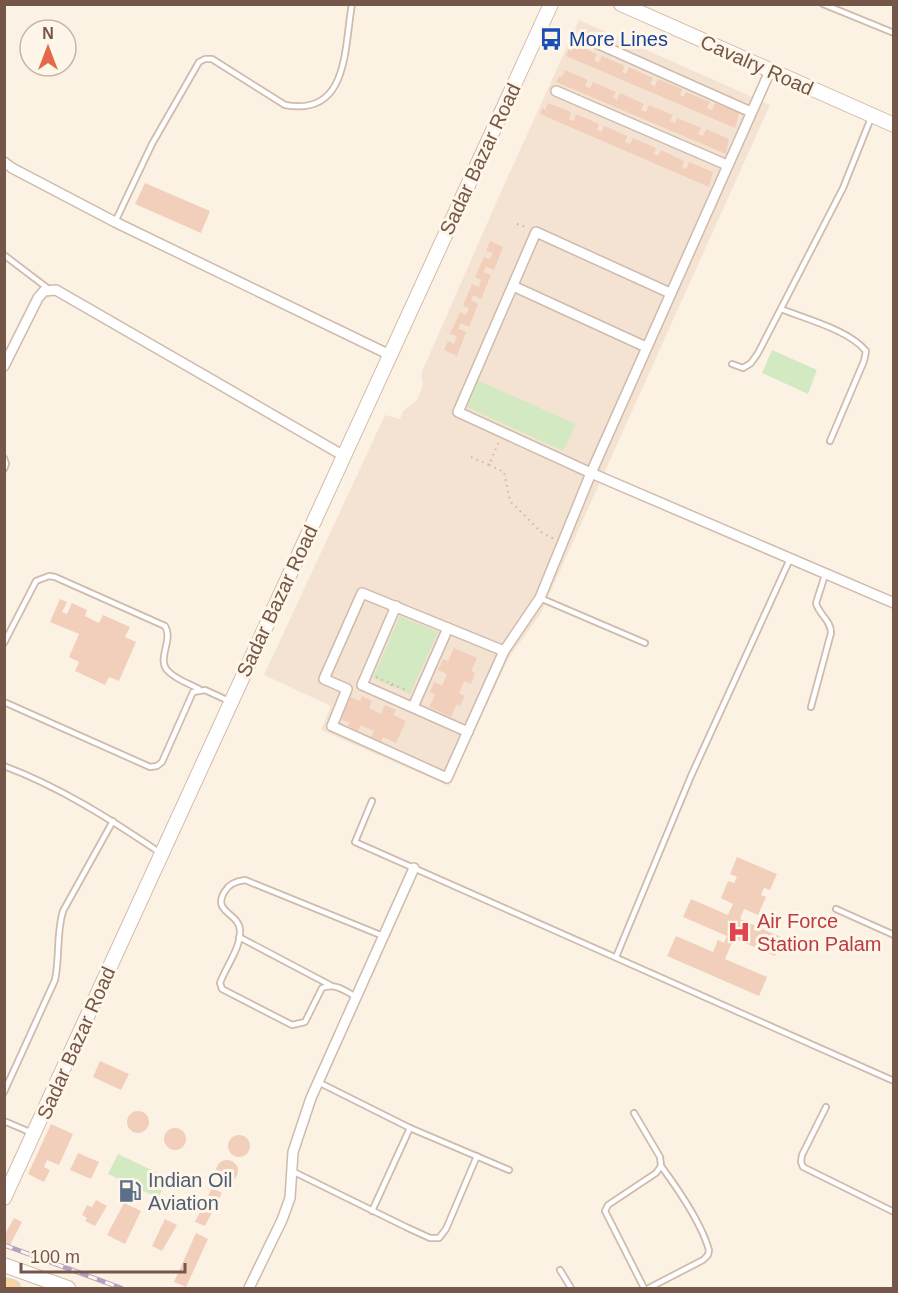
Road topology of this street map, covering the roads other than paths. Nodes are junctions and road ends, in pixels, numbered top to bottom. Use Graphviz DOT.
graph roads {
  1 [pos="351,4"];
  2 [pos="551,4"];
  3 [pos="621,4"];
  4 [pos="823,4"];
  5 [pos="894,33"];
  6 [pos="583,37"];
  7 [pos="770,71"];
  8 [pos="556,91"];
  9 [pos="751,112"];
  10 [pos="872,115"];
  11 [pos="894,125"];
  12 [pos="4,162"];
  13 [pos="727,165"];
  14 [pos="116,222"];
  15 [pos="4,255"];
  16 [pos="513,286"];
  17 [pos="50,290"];
  18 [pos="670,293"];
  19 [pos="781,309"];
  20 [pos="646,347"];
  21 [pos="390,355"];
  22 [pos="732,364"];
  23 [pos="4,366"];
  24 [pos="830,441"];
  25 [pos="344,456"];
  26 [pos="4,458"];
  27 [pos="4,469"];
  28 [pos="591,473"];
  29 [pos="790,559"];
  30 [pos="825,574"];
  31 [pos="540,598"];
  32 [pos="894,603"];
  33 [pos="396,606"];
  34 [pos="448,628"];
  35 [pos="4,643"];
  36 [pos="645,643"];
  37 [pos="504,651"];
  38 [pos="362,684"];
  39 [pos="199,689"];
  40 [pos="347,689"];
  41 [pos="4,702"];
  42 [pos="231,702"];
  43 [pos="413,707"];
  44 [pos="811,707"];
  45 [pos="468,732"];
  46 [pos="4,766"];
  47 [pos="372,801"];
  48 [pos="112,821"];
  49 [pos="162,854"];
  50 [pos="414,868"];
  51 [pos="836,909"];
  52 [pos="894,935"];
  53 [pos="383,936"];
  54 [pos="239,937"];
  55 [pos="616,957"];
  56 [pos="330,985"];
  57 [pos="356,997"];
  58 [pos="894,1081"];
  59 [pos="318,1082"];
  60 [pos="4,1092"];
  61 [pos="826,1107"];
  62 [pos="633,1113"];
  63 [pos="4,1121"];
  64 [pos="410,1128"];
  65 [pos="34,1134"];
  66 [pos="477,1156"];
  67 [pos="661,1166"];
  68 [pos="508,1170"];
  69 [pos="292,1171"];
  70 [pos="4,1198"];
  71 [pos="372,1211"];
  72 [pos="894,1212"];
  73 [pos="4,1265"];
  74 [pos="560,1270"];
  75 [pos="4,1286"];
  76 [pos="12,1288"];
  77 [pos="68,1288"];
  78 [pos="249,1288"];
  79 [pos="571,1288"];
  80 [pos="644,1288"];
  81 [pos="649,1288"];
  1 -- 14 [label="lane"];
  2 -- 21 [label="street, Sadar Bazar Road"];
  3 -- 7 [label="street, Cavalry Road"];
  4 -- 5 [label="lane"];
  6 -- 9 [label="street"];
  7 -- 9 [label="street"];
  7 -- 10 [label="street, Cavalry Road"];
  8 -- 13 [label="street"];
  9 -- 13 [label="street"];
  10 -- 11 [label="street, Cavalry Road"];
  10 -- 19 [label="lane"];
  12 -- 14 [label="street"];
  13 -- 18 [label="street"];
  14 -- 21 [label="street"];
  15 -- 17 [label="lane"];
  16 -- 18 [label="street"];
  16 -- 20 [label="street"];
  16 -- 28 [label="street"];
  17 -- 23 [label="street"];
  17 -- 25 [label="street"];
  18 -- 20 [label="street"];
  19 -- 22 [label="lane"];
  19 -- 24 [label="lane"];
  20 -- 28 [label="street"];
  21 -- 25 [label="street, Sadar Bazar Road"];
  25 -- 42 [label="street, Sadar Bazar Road"];
  26 -- 27 [label="lane"];
  28 -- 29 [label="street"];
  28 -- 31 [label="street"];
  29 -- 30 [label="street"];
  29 -- 55 [label="lane"];
  30 -- 32 [label="street"];
  30 -- 44 [label="lane"];
  31 -- 36 [label="lane"];
  31 -- 37 [label="street"];
  33 -- 34 [label="street"];
  33 -- 38 [label="street"];
  33 -- 40 [label="street"];
  34 -- 37 [label="street"];
  34 -- 43 [label="street"];
  35 -- 39 [label="lane"];
  37 -- 45 [label="street"];
  38 -- 40 [label="street"];
  38 -- 43 [label="street"];
  39 -- 41 [label="lane"];
  39 -- 42 [label="lane"];
  40 -- 45 [label="street"];
  42 -- 49 [label="street, Sadar Bazar Road"];
  43 -- 45 [label="street"];
  46 -- 48 [label="lane"];
  47 -- 50 [label="lane"];
  48 -- 49 [label="lane"];
  48 -- 60 [label="lane"];
  49 -- 65 [label="street, Sadar Bazar Road"];
  50 -- 53 [label="street"];
  50 -- 55 [label="lane"];
  51 -- 52 [label="lane"];
  53 -- 54 [label="lane"];
  53 -- 57 [label="street"];
  54 -- 56 [label="lane"];
  54 -- 56 [label="lane"];
  55 -- 58 [label="lane"];
  56 -- 57 [label="lane"];
  57 -- 59 [label="street"];
  59 -- 64 [label="lane"];
  59 -- 69 [label="street"];
  61 -- 72 [label="lane"];
  62 -- 67 [label="lane"];
  63 -- 65 [label="lane"];
  64 -- 66 [label="lane"];
  64 -- 71 [label="lane"];
  65 -- 70 [label="street, Sadar Bazar Road"];
  66 -- 68 [label="lane"];
  66 -- 71 [label="lane"];
  67 -- 80 [label="lane"];
  67 -- 81 [label="lane"];
  69 -- 71 [label="lane"];
  69 -- 78 [label="street"];
  73 -- 77 [label="street"];
  74 -- 79 [label="lane"];
  75 -- 76 [label="main road"];
}
